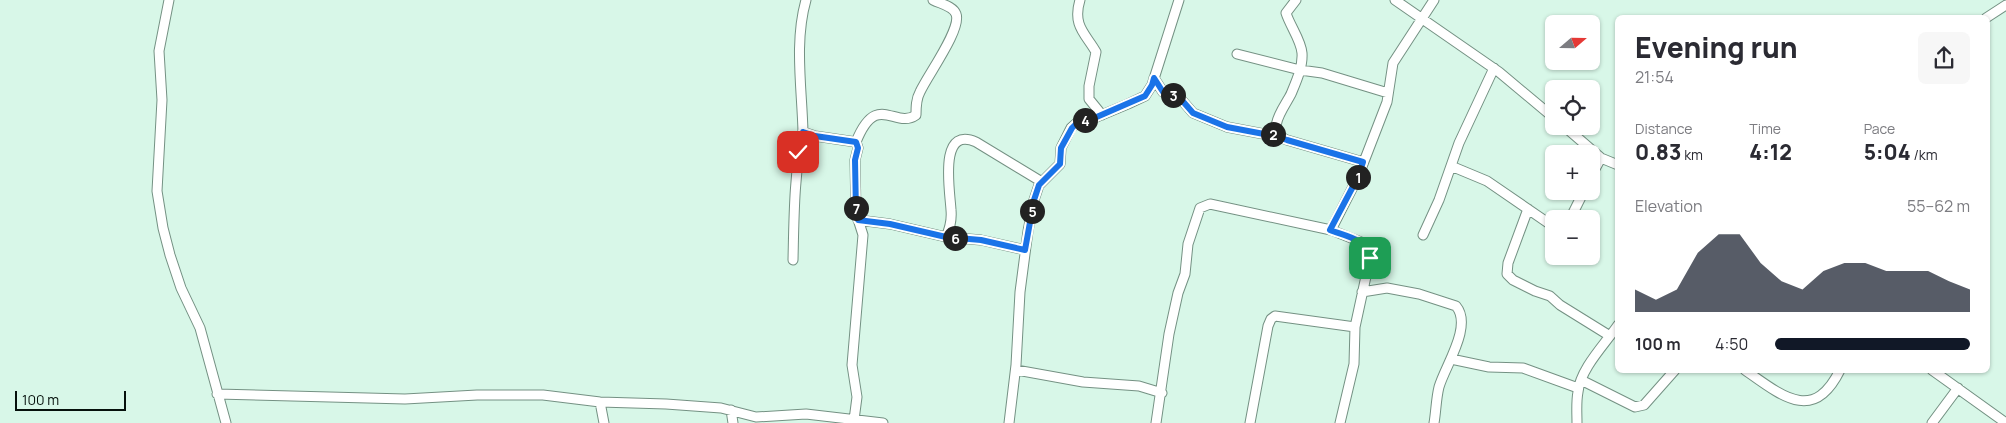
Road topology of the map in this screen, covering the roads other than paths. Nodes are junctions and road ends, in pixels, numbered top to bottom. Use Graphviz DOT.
graph roads {
  1 [pos="169,0"];
  2 [pos="806,0"];
  3 [pos="933,0"];
  4 [pos="1080,0"];
  5 [pos="1179,0"];
  6 [pos="1296,0"];
  7 [pos="1395,0"];
  8 [pos="1434,0"];
  9 [pos="2006,5"];
  10 [pos="1990,15"];
  11 [pos="1421,20"];
  12 [pos="1236,54"];
  13 [pos="1494,68"];
  14 [pos="1300,70"];
  15 [pos="1154,78"];
  16 [pos="1388,93"];
  17 [pos="1545,110"];
  18 [pos="1102,114"];
  19 [pos="803,132"];
  20 [pos="1277,134"];
  21 [pos="1574,135"];
  22 [pos="856,142"];
  23 [pos="1601,158"];
  24 [pos="1363,162"];
  25 [pos="1615,164"];
  26 [pos="1451,166"];
  27 [pos="1042,182"];
  28 [pos="1528,209"];
  29 [pos="858,220"];
  30 [pos="1545,221"];
  31 [pos="1330,230"];
  32 [pos="1423,235"];
  33 [pos="946,237"];
  34 [pos="1025,250"];
  35 [pos="793,260"];
  36 [pos="1362,292"];
  37 [pos="1355,327"];
  38 [pos="1615,329"];
  39 [pos="1610,336"];
  40 [pos="1451,359"];
  41 [pos="1016,370"];
  42 [pos="1672,373"];
  43 [pos="1749,373"];
  44 [pos="1839,373"];
  45 [pos="1936,373"];
  46 [pos="1580,384"];
  47 [pos="1958,388"];
  48 [pos="1162,393"];
  49 [pos="217,394"];
  50 [pos="600,402"];
  51 [pos="731,410"];
  52 [pos="832,420"];
  53 [pos="854,420"];
  54 [pos="226,423"];
  55 [pos="604,423"];
  56 [pos="733,423"];
  57 [pos="882,423"];
  58 [pos="1009,423"];
  59 [pos="1156,423"];
  60 [pos="1250,423"];
  61 [pos="1340,423"];
  62 [pos="1434,423"];
  63 [pos="1577,423"];
  64 [pos="1932,423"];
  65 [pos="2006,423"];
  1 -- 49 [label="street"];
  2 -- 19 [label="street"];
  3 -- 22 [label="street"];
  4 -- 18 [label="street"];
  5 -- 15 [label="street"];
  6 -- 14 [label="street"];
  7 -- 11 [label="street"];
  8 -- 11 [label="street"];
  9 -- 10 [label="street"];
  11 -- 13 [label="street"];
  11 -- 16 [label="street"];
  12 -- 14 [label="street"];
  13 -- 17 [label="street"];
  13 -- 26 [label="street"];
  14 -- 16 [label="street"];
  14 -- 20 [label="street"];
  15 -- 18 [label="street"];
  15 -- 20 [label="street"];
  16 -- 24 [label="street"];
  18 -- 27 [label="street"];
  19 -- 22 [label="street"];
  19 -- 35 [label="street"];
  20 -- 24 [label="street"];
  21 -- 23 [label="street"];
  22 -- 29 [label="street"];
  23 -- 25 [label="street"];
  24 -- 31 [label="street"];
  26 -- 28 [label="street"];
  26 -- 32 [label="street"];
  27 -- 33 [label="street"];
  27 -- 34 [label="street"];
  28 -- 30 [label="street"];
  28 -- 39 [label="street"];
  29 -- 33 [label="street"];
  29 -- 53 [label="street"];
  31 -- 36 [label="street"];
  31 -- 48 [label="street"];
  33 -- 34 [label="street"];
  34 -- 41 [label="street"];
  36 -- 37 [label="street"];
  36 -- 40 [label="street"];
  37 -- 60 [label="street"];
  37 -- 61 [label="street"];
  38 -- 39 [label="street"];
  39 -- 46 [label="street"];
  40 -- 46 [label="street"];
  40 -- 62 [label="street"];
  41 -- 48 [label="street"];
  41 -- 58 [label="street"];
  42 -- 46 [label="street"];
  43 -- 44 [label="street"];
  45 -- 47 [label="street"];
  46 -- 63 [label="street"];
  47 -- 64 [label="street"];
  47 -- 65 [label="street"];
  48 -- 59 [label="street"];
  49 -- 50 [label="street"];
  49 -- 54 [label="street"];
  50 -- 51 [label="street"];
  50 -- 55 [label="street"];
  51 -- 52 [label="street"];
  51 -- 56 [label="street"];
  52 -- 53 [label="street"];
  53 -- 57 [label="street"];
}
